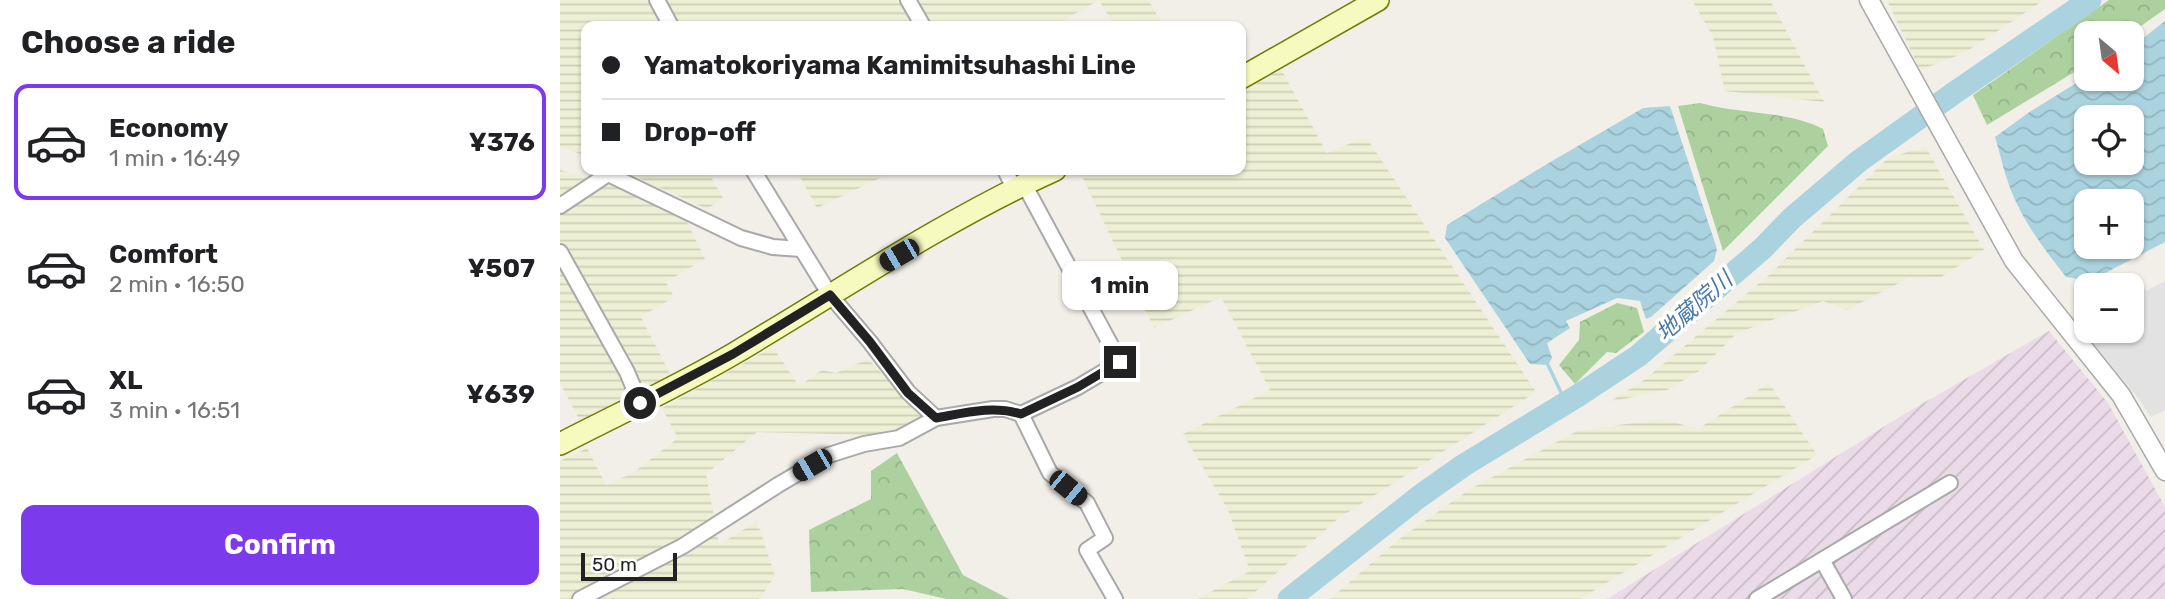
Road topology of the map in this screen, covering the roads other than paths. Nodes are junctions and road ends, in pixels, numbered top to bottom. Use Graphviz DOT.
graph roads {
  1 [pos="657,0"];
  2 [pos="908,0"];
  3 [pos="1378,0"];
  4 [pos="1869,0"];
  5 [pos="668,21"];
  6 [pos="920,21"];
  7 [pos="1246,75"];
  8 [pos="606,175"];
  9 [pos="610,175"];
  10 [pos="755,175"];
  11 [pos="1037,175"];
  12 [pos="1015,181"];
  13 [pos="560,206"];
  14 [pos="802,249"];
  15 [pos="560,252"];
  16 [pos="830,295"];
  17 [pos="640,403"];
  18 [pos="1021,414"];
  19 [pos="936,418"];
  20 [pos="560,444"];
  21 [pos="2165,471"];
  22 [pos="1951,483"];
  23 [pos="1822,561"];
  24 [pos="580,599"];
  25 [pos="1115,599"];
  26 [pos="1757,599"];
  27 [pos="1844,599"];
  1 -- 5 [label="street"];
  2 -- 6 [label="street"];
  3 -- 7 [label="main road"];
  4 -- 21 [label="street"];
  8 -- 13 [label="street"];
  9 -- 14 [label="street"];
  10 -- 14 [label="street"];
  11 -- 12 [label="main road"];
  12 -- 16 [label="main road"];
  12 -- 18 [label="street"];
  14 -- 16 [label="street"];
  15 -- 17 [label="street"];
  16 -- 17 [label="main road"];
  16 -- 19 [label="street"];
  17 -- 20 [label="main road"];
  18 -- 19 [label="street"];
  18 -- 25 [label="street"];
  19 -- 24 [label="street"];
  22 -- 23 [label="street"];
  23 -- 26 [label="street"];
  23 -- 27 [label="street"];
}
